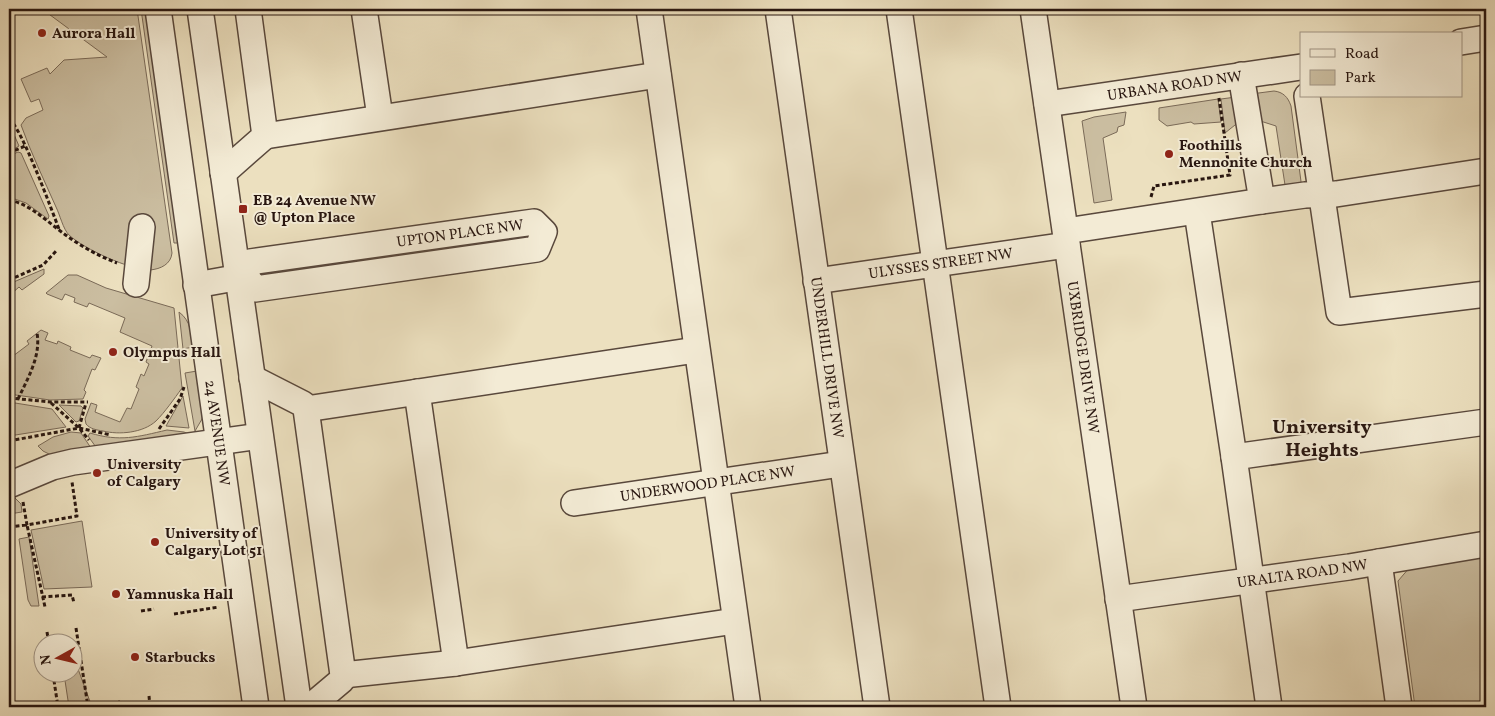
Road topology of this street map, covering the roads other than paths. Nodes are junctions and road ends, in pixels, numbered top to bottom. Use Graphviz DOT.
graph roads {
  1 [pos="158,9"];
  2 [pos="200,9"];
  3 [pos="248,9"];
  4 [pos="364,9"];
  5 [pos="649,9"];
  6 [pos="778,9"];
  7 [pos="899,9"];
  8 [pos="1034,9"];
  9 [pos="1486,38"];
  10 [pos="1462,42"];
  11 [pos="1300,67"];
  12 [pos="658,75"];
  13 [pos="1241,75"];
  14 [pos="1307,98"];
  15 [pos="1047,104"];
  16 [pos="380,117"];
  17 [pos="265,136"];
  18 [pos="1486,171"];
  19 [pos="223,173"];
  20 [pos="1322,194"];
  21 [pos="1262,201"];
  22 [pos="1197,212"];
  23 [pos="142,227"];
  24 [pos="1066,238"];
  25 [pos="936,263"];
  26 [pos="130,275"];
  27 [pos="241,277"];
  28 [pos="816,281"];
  29 [pos="196,285"];
  30 [pos="1486,294"];
  31 [pos="696,350"];
  32 [pos="252,378"];
  33 [pos="417,392"];
  34 [pos="306,409"];
  35 [pos="1486,422"];
  36 [pos="260,436"];
  37 [pos="219,442"];
  38 [pos="1234,457"];
  39 [pos="841,464"];
  40 [pos="715,482"];
  41 [pos="13,490"];
  42 [pos="574,503"];
  43 [pos="1486,544"];
  44 [pos="1378,562"];
  45 [pos="1251,581"];
  46 [pos="1118,599"];
  47 [pos="735,621"];
  48 [pos="456,662"];
  49 [pos="344,675"];
  50 [pos="256,707"];
  51 [pos="299,707"];
  52 [pos="310,707"];
  53 [pos="748,707"];
  54 [pos="877,707"];
  55 [pos="998,707"];
  56 [pos="1134,707"];
  57 [pos="1269,707"];
  58 [pos="1399,707"];
  1 -- 29 [label="street, 24 AVENUE NW"];
  2 -- 19 [label="street"];
  3 -- 17 [label="street"];
  4 -- 16 [label="street"];
  5 -- 12 [label="street"];
  6 -- 28 [label="street, UNDERHILL DRIVE NW"];
  7 -- 25 [label="street"];
  8 -- 15 [label="street, UXBRIDGE DRIVE NW"];
  9 -- 10 [label="street"];
  11 -- 13 [label="street, URBANA ROAD NW"];
  12 -- 16 [label="street"];
  12 -- 31 [label="street"];
  13 -- 15 [label="street, URBANA ROAD NW"];
  13 -- 21 [label="street"];
  14 -- 20 [label="street"];
  15 -- 24 [label="street, UXBRIDGE DRIVE NW"];
  16 -- 17 [label="street"];
  17 -- 19 [label="street"];
  18 -- 20 [label="street, ULYSSES STREET NW"];
  19 -- 27 [label="street"];
  20 -- 21 [label="street, ULYSSES STREET NW"];
  20 -- 30 [label="street"];
  21 -- 22 [label="street, ULYSSES STREET NW"];
  22 -- 24 [label="street, ULYSSES STREET NW"];
  22 -- 38 [label="street"];
  23 -- 26 [label="street"];
  24 -- 25 [label="street, ULYSSES STREET NW"];
  24 -- 46 [label="street, UXBRIDGE DRIVE NW"];
  25 -- 28 [label="street, ULYSSES STREET NW"];
  25 -- 55 [label="street"];
  27 -- 27 [label="street, UPTON PLACE NW"];
  27 -- 29 [label="street"];
  27 -- 32 [label="street"];
  28 -- 39 [label="street, UNDERHILL DRIVE NW"];
  29 -- 37 [label="street, 24 AVENUE NW"];
  31 -- 33 [label="street"];
  31 -- 40 [label="street"];
  32 -- 34 [label="street"];
  32 -- 36 [label="street"];
  33 -- 34 [label="street"];
  33 -- 48 [label="street"];
  34 -- 49 [label="street"];
  35 -- 38 [label="street"];
  36 -- 37 [label="street"];
  36 -- 51 [label="street"];
  37 -- 41 [label="street"];
  37 -- 50 [label="street, 24 AVENUE NW"];
  38 -- 45 [label="street"];
  39 -- 40 [label="street, UNDERWOOD PLACE NW"];
  39 -- 54 [label="street, UNDERHILL DRIVE NW"];
  40 -- 42 [label="street, UNDERWOOD PLACE NW"];
  40 -- 47 [label="street"];
  43 -- 44 [label="street, URALTA ROAD NW"];
  44 -- 45 [label="street, URALTA ROAD NW"];
  44 -- 58 [label="street"];
  45 -- 46 [label="street, URALTA ROAD NW"];
  45 -- 57 [label="street"];
  46 -- 56 [label="street, UXBRIDGE DRIVE NW"];
  47 -- 48 [label="street"];
  47 -- 53 [label="street"];
  48 -- 49 [label="street"];
  49 -- 52 [label="street"];
}
